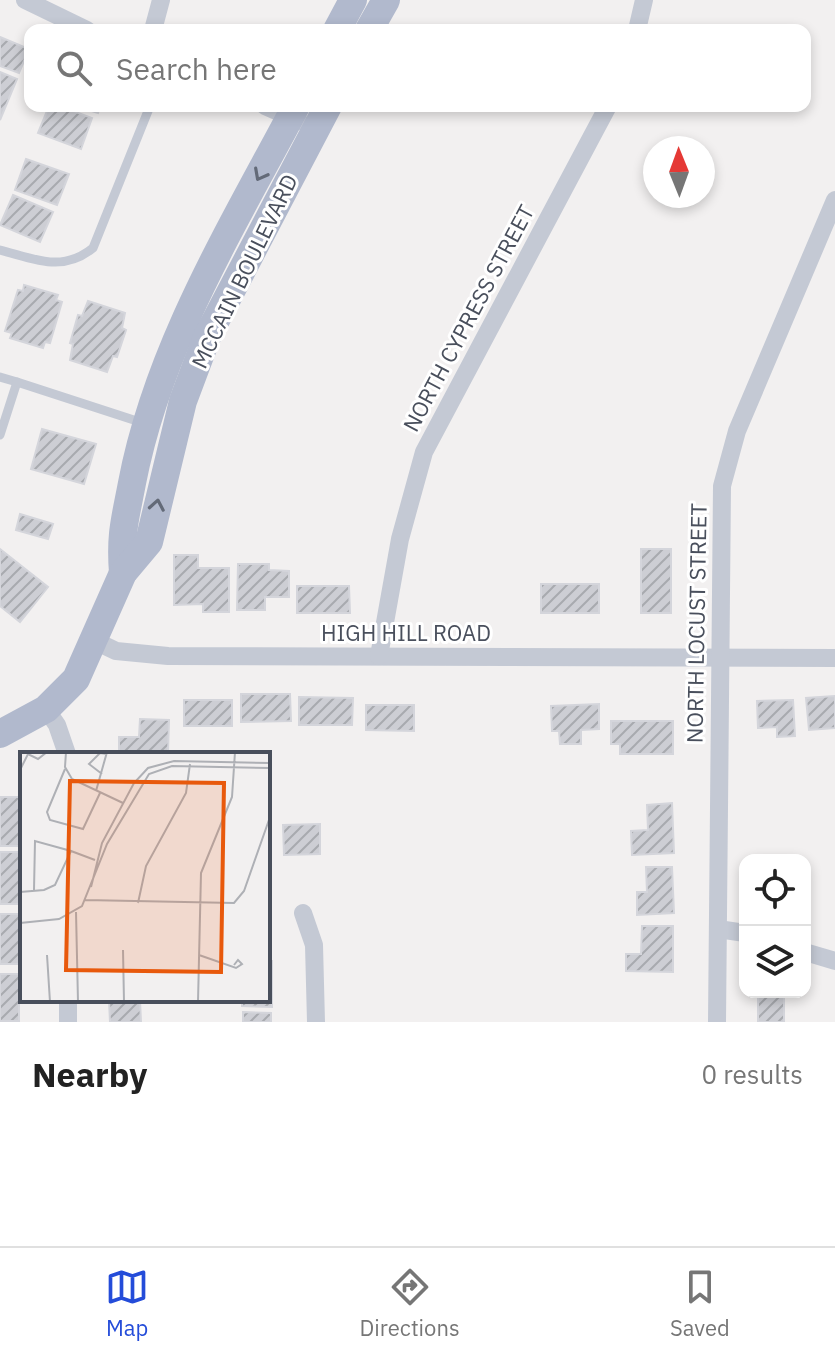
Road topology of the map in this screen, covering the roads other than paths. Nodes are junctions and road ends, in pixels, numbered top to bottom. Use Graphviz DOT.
graph roads {
  1 [pos="25,0"];
  2 [pos="161,0"];
  3 [pos="353,0"];
  4 [pos="386,0"];
  5 [pos="644,0"];
  6 [pos="75,24"];
  7 [pos="155,24"];
  8 [pos="340,24"];
  9 [pos="372,24"];
  10 [pos="638,24"];
  11 [pos="148,112"];
  12 [pos="283,112"];
  13 [pos="295,112"];
  14 [pos="605,112"];
  15 [pos="322,117"];
  16 [pos="835,200"];
  17 [pos="0,250"];
  18 [pos="0,377"];
  19 [pos="17,382"];
  20 [pos="146,424"];
  21 [pos="0,435"];
  22 [pos="123,573"];
  23 [pos="95,641"];
  24 [pos="379,656"];
  25 [pos="719,658"];
  26 [pos="835,658"];
  27 [pos="46,709"];
  28 [pos="0,734"];
  29 [pos="66,752"];
  30 [pos="303,913"];
  31 [pos="718,929"];
  32 [pos="739,932"];
  33 [pos="811,954"];
  34 [pos="835,961"];
  35 [pos="316,1022"];
  36 [pos="717,1022"];
  1 -- 6 [label="street"];
  2 -- 7 [label="street"];
  3 -- 8 [label="main road"];
  4 -- 9 [label="main road"];
  5 -- 10 [label="street"];
  11 -- 17 [label="lane"];
  12 -- 20 [label="main road, MCCAIN BOULEVARD, one-way"];
  13 -- 15 [label="street"];
  14 -- 24 [label="street, NORTH CYPRESS STREET"];
  22 -- 15 [label="main road, MCCAIN BOULEVARD, one-way"];
  16 -- 25 [label="street, NORTH LOCUST STREET"];
  18 -- 19 [label="lane"];
  19 -- 20 [label="lane"];
  19 -- 21 [label="lane"];
  20 -- 22 [label="main road, MCCAIN BOULEVARD"];
  22 -- 23 [label="main road, MCCAIN BOULEVARD"];
  23 -- 24 [label="street, HIGH HILL ROAD"];
  23 -- 27 [label="main road, MCCAIN BOULEVARD"];
  24 -- 25 [label="street, HIGH HILL ROAD"];
  25 -- 26 [label="street, HIGH HILL ROAD"];
  25 -- 31 [label="street, NORTH LOCUST STREET"];
  27 -- 28 [label="main road, MCCAIN BOULEVARD"];
  27 -- 29 [label="street"];
  30 -- 35 [label="street"];
  31 -- 32 [label="street"];
  31 -- 36 [label="street, NORTH LOCUST STREET"];
  33 -- 34 [label="street"];
}
